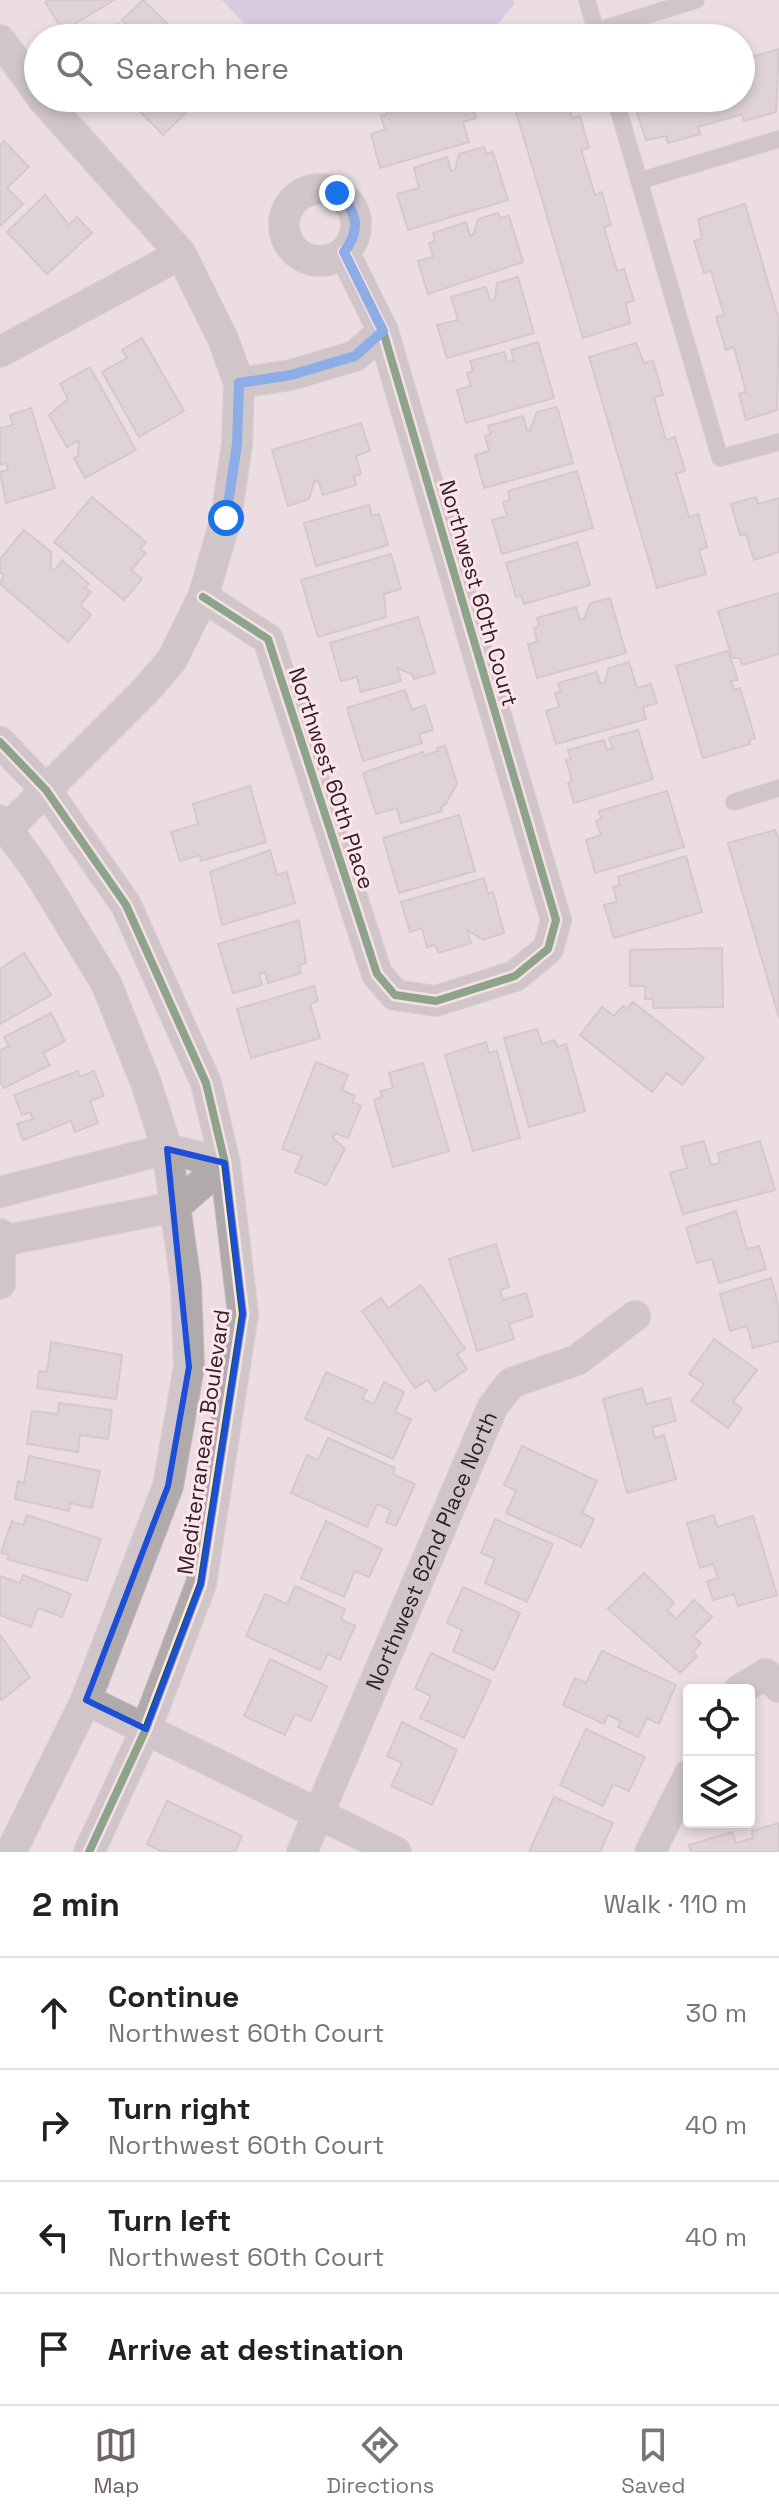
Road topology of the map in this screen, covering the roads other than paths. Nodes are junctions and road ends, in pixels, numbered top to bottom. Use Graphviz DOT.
graph roads {
  1 [pos="587,0"];
  2 [pos="696,0"];
  3 [pos="594,24"];
  4 [pos="628,24"];
  5 [pos="0,40"];
  6 [pos="24,73"];
  7 [pos="54,112"];
  8 [pos="619,112"];
  9 [pos="779,139"];
  10 [pos="639,181"];
  11 [pos="344,252"];
  12 [pos="181,254"];
  13 [pos="383,331"];
  14 [pos="0,352"];
  15 [pos="239,383"];
  16 [pos="779,442"];
  17 [pos="203,597"];
  18 [pos="0,742"];
  19 [pos="779,788"];
  20 [pos="46,790"];
  21 [pos="734,802"];
  22 [pos="4,824"];
  23 [pos="395,995"];
  24 [pos="167,1149"];
  25 [pos="225,1163"];
  26 [pos="0,1192"];
  27 [pos="175,1207"];
  28 [pos="1,1238"];
  29 [pos="0,1284"];
  30 [pos="635,1316"];
  31 [pos="86,1700"];
  32 [pos="146,1729"];
  33 [pos="683,1787"];
  34 [pos="320,1813"];
  35 [pos="11,1852"];
  36 [pos="89,1852"];
  37 [pos="302,1852"];
  38 [pos="396,1852"];
  39 [pos="650,1852"];
  1 -- 3 [label="lane"];
  2 -- 4 [label="lane"];
  5 -- 6 [label="street"];
  7 -- 12 [label="street"];
  8 -- 10 [label="lane"];
  9 -- 10 [label="lane"];
  10 -- 16 [label="lane"];
  11 -- 13 [label="street, Northwest 60th Court"];
  12 -- 14 [label="street"];
  12 -- 15 [label="street"];
  13 -- 15 [label="street"];
  13 -- 23 [label="street, Northwest 60th Court"];
  15 -- 17 [label="street"];
  17 -- 20 [label="street"];
  17 -- 23 [label="street, Northwest 60th Place"];
  18 -- 20 [label="street, Mediterranean Boulevard"];
  19 -- 21 [label="lane"];
  20 -- 22 [label="street"];
  20 -- 25 [label="street, Mediterranean Boulevard"];
  22 -- 24 [label="street, Mediterranean Boulevard"];
  24 -- 25 [label="street"];
  24 -- 26 [label="street"];
  24 -- 27 [label="street, Mediterranean Boulevard"];
  25 -- 27 [label="street"];
  25 -- 32 [label="street, Mediterranean Boulevard"];
  27 -- 28 [label="street"];
  27 -- 31 [label="street, Mediterranean Boulevard"];
  28 -- 29 [label="street"];
  30 -- 34 [label="street, Northwest 62nd Place North"];
  31 -- 32 [label="street"];
  31 -- 35 [label="street, Mediterranean Boulevard"];
  32 -- 34 [label="street"];
  32 -- 36 [label="street, Mediterranean Boulevard"];
  33 -- 39 [label="street"];
  34 -- 37 [label="street, Northwest 62nd Place North"];
  34 -- 38 [label="street"];
}
